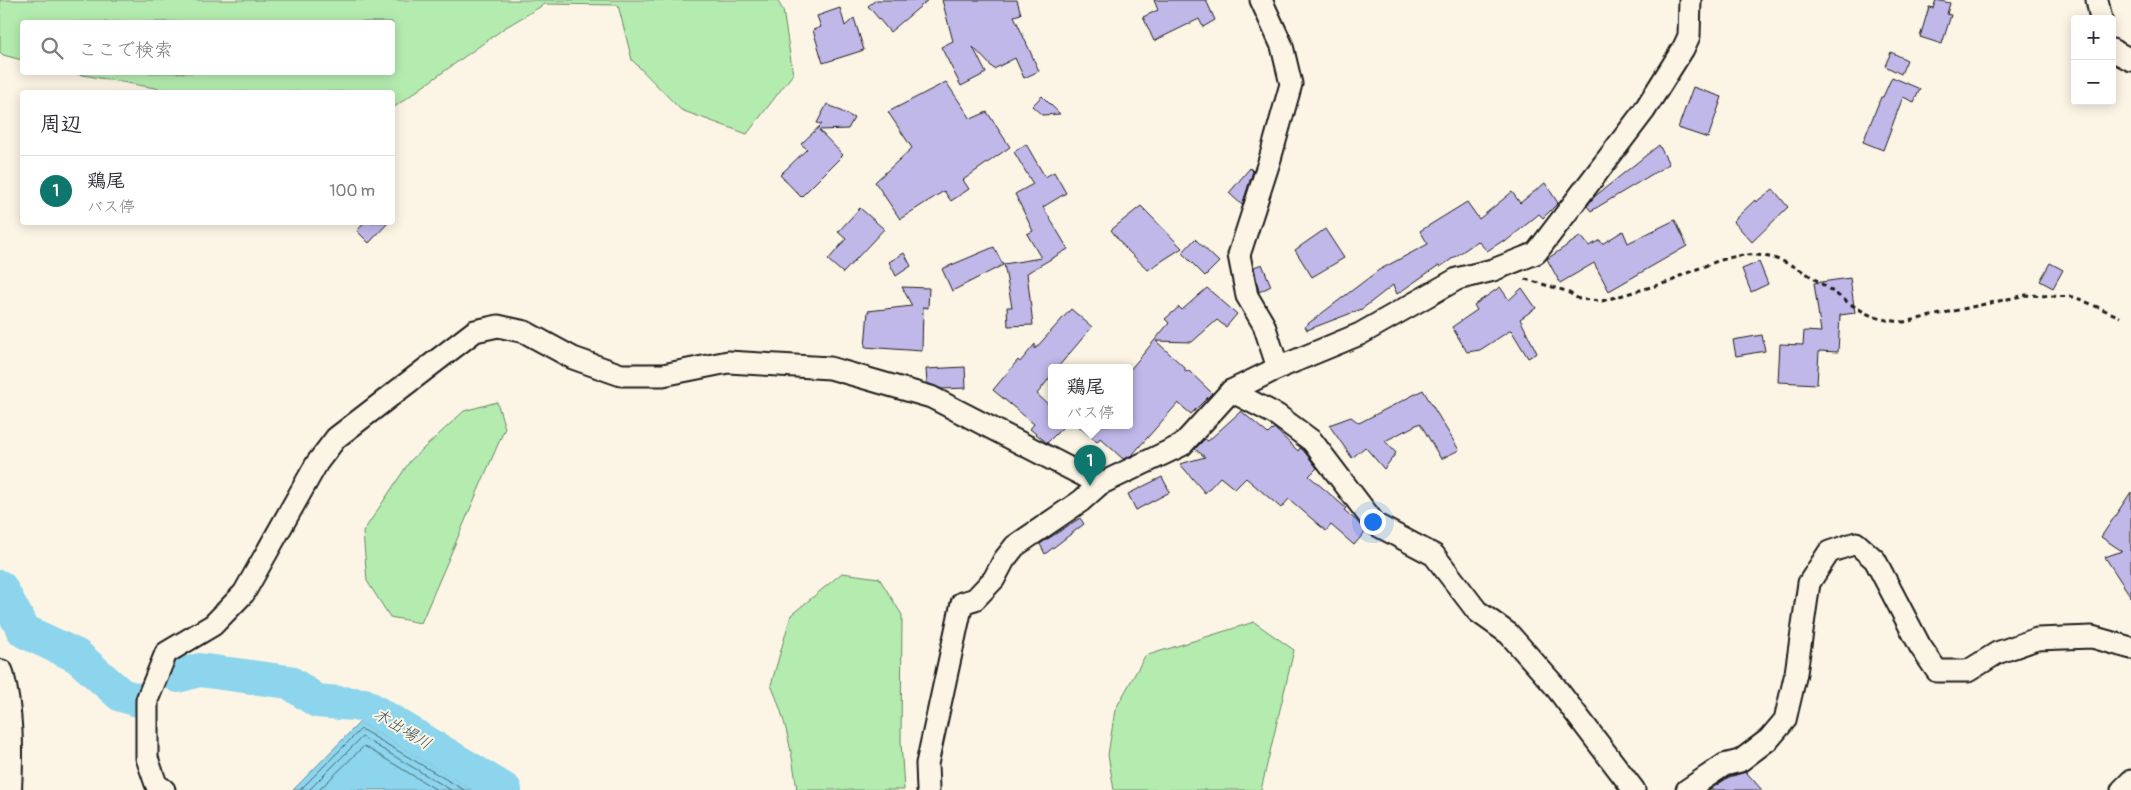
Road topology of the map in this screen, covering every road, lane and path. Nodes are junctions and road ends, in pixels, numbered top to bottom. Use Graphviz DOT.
graph roads {
  1 [pos="1261,0"];
  2 [pos="1690,0"];
  3 [pos="2097,0"];
  4 [pos="2099,15"];
  5 [pos="2116,52"];
  6 [pos="2131,60"];
  7 [pos="1493,270"];
  8 [pos="2120,318"];
  9 [pos="1278,368"];
  10 [pos="1231,391"];
  11 [pos="1100,484"];
  12 [pos="2131,648"];
  13 [pos="0,674"];
  14 [pos="2131,781"];
  15 [pos="8,790"];
  16 [pos="164,790"];
  17 [pos="928,790"];
  18 [pos="1634,790"];
  19 [pos="1687,790"];
  20 [pos="2122,790"];
  1 -- 9 [label="street"];
  2 -- 7 [label="street"];
  3 -- 4 [label="street"];
  5 -- 6 [label="street"];
  7 -- 8 [label="path"];
  7 -- 9 [label="street"];
  9 -- 10 [label="street"];
  10 -- 11 [label="street"];
  10 -- 18 [label="street"];
  11 -- 16 [label="street"];
  11 -- 17 [label="street"];
  12 -- 19 [label="street"];
  13 -- 15 [label="street"];
  14 -- 20 [label="street"];
}
